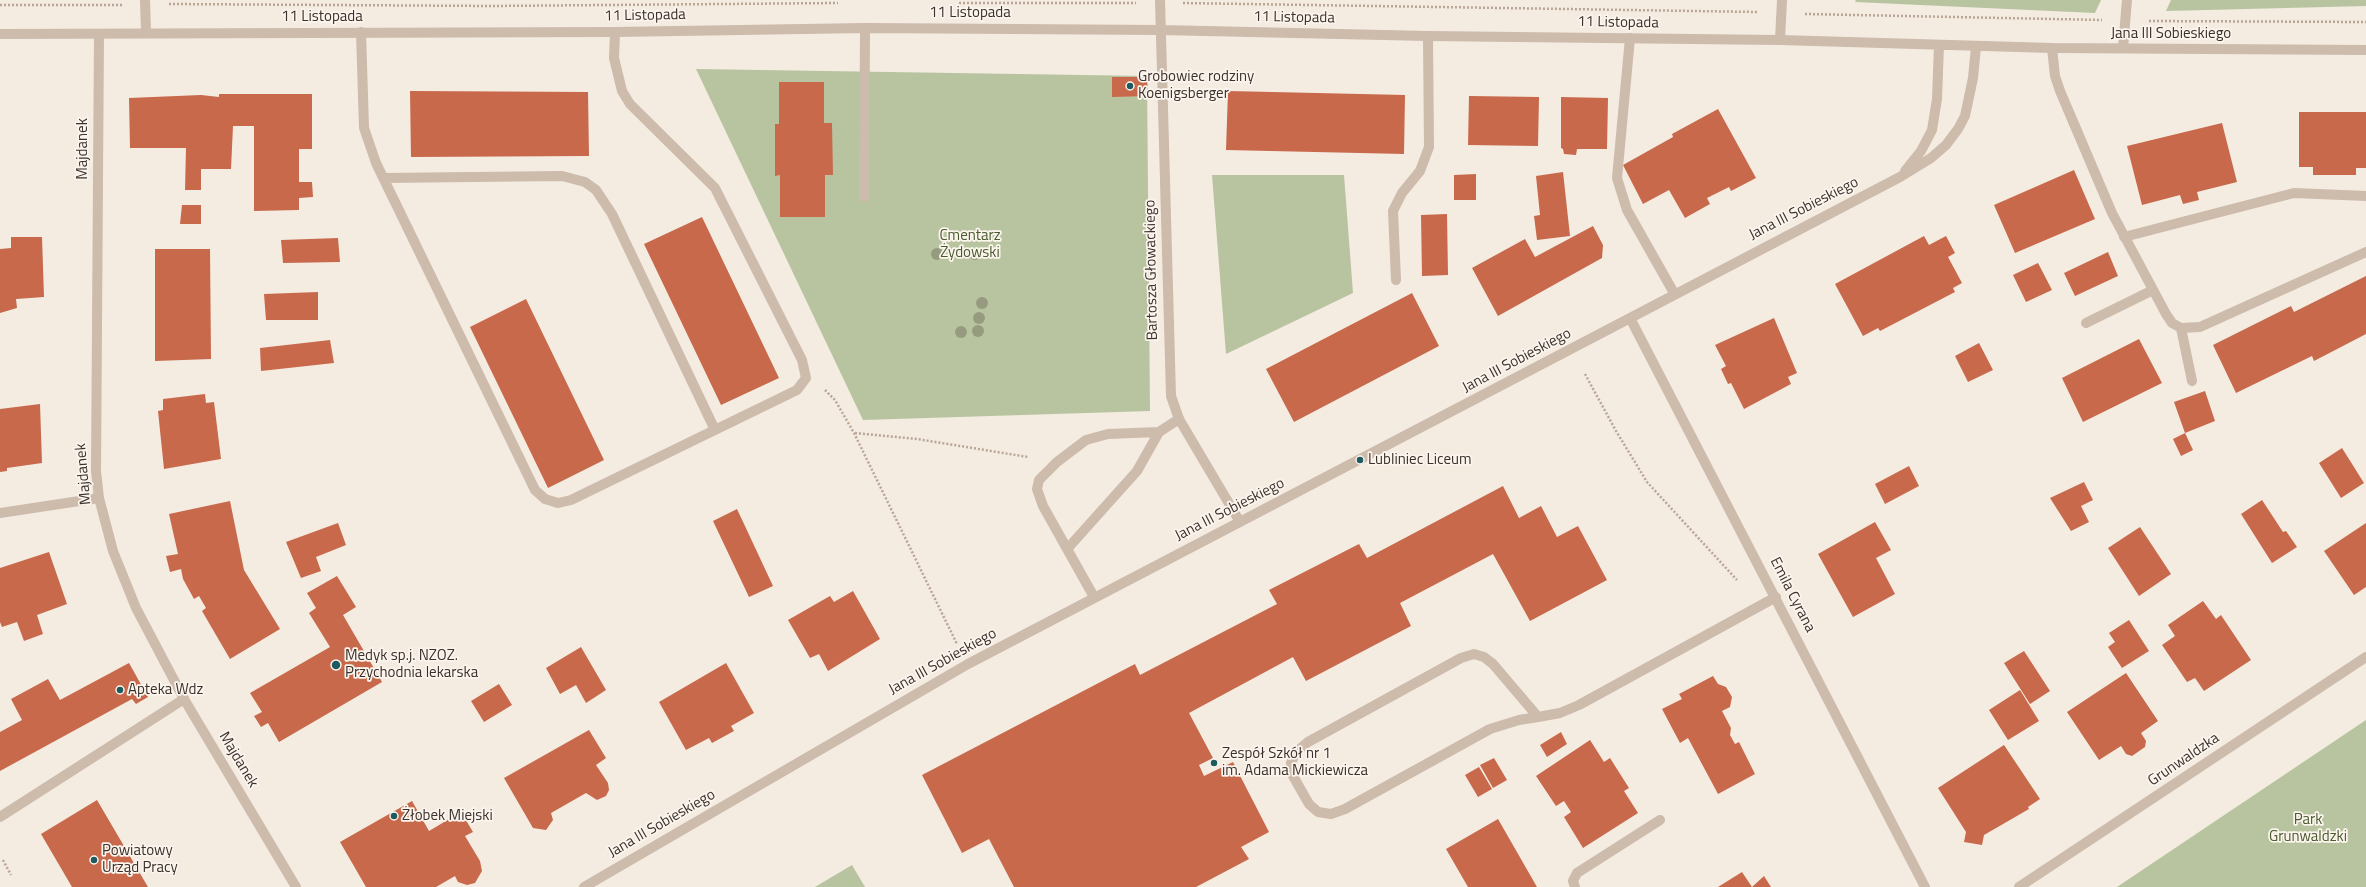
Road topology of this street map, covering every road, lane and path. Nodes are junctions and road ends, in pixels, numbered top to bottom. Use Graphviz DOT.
graph roads {
  1 [pos="145,0"];
  2 [pos="1160,0"];
  3 [pos="1782,0"];
  4 [pos="2127,0"];
  5 [pos="865,28"];
  6 [pos="1161,30"];
  7 [pos="146,32"];
  8 [pos="361,32"];
  9 [pos="615,32"];
  10 [pos="0,34"];
  11 [pos="99,34"];
  12 [pos="1428,36"];
  13 [pos="1630,38"];
  14 [pos="1780,40"];
  15 [pos="1939,45"];
  16 [pos="1976,47"];
  17 [pos="2052,48"];
  18 [pos="2123,48"];
  19 [pos="2366,50"];
  20 [pos="1900,177"];
  21 [pos="383,178"];
  22 [pos="2366,196"];
  23 [pos="864,197"];
  24 [pos="2124,237"];
  25 [pos="2366,252"];
  26 [pos="1396,280"];
  27 [pos="2153,290"];
  28 [pos="1674,293"];
  29 [pos="1630,318"];
  30 [pos="2086,323"];
  31 [pos="2181,328"];
  32 [pos="1585,374"];
  33 [pos="806,378"];
  34 [pos="2192,381"];
  35 [pos="1178,420"];
  36 [pos="715,430"];
  37 [pos="854,432"];
  38 [pos="1159,432"];
  39 [pos="1057,462"];
  40 [pos="98,498"];
  41 [pos="0,513"];
  42 [pos="1240,522"];
  43 [pos="1068,548"];
  44 [pos="1094,597"];
  45 [pos="1776,598"];
  46 [pos="1761,605"];
  47 [pos="2366,657"];
  48 [pos="968,664"];
  49 [pos="184,699"];
  50 [pos="1538,717"];
  51 [pos="0,817"];
  52 [pos="1660,820"];
  53 [pos="3,860"];
  54 [pos="12,875"];
  55 [pos="296,887"];
  56 [pos="584,887"];
  57 [pos="1575,887"];
  58 [pos="1925,887"];
  59 [pos="2019,887"];
  1 -- 7 [label="street"];
  2 -- 6 [label="street, Bartosza Głowackiego"];
  3 -- 14 [label="street"];
  4 -- 18 [label="street"];
  5 -- 6 [label="street, 11 Listopada"];
  5 -- 9 [label="street, 11 Listopada"];
  5 -- 23 [label="street"];
  6 -- 12 [label="street, 11 Listopada"];
  6 -- 35 [label="street, Bartosza Głowackiego"];
  7 -- 8 [label="street, 11 Listopada"];
  7 -- 11 [label="street, 11 Listopada"];
  8 -- 9 [label="street, 11 Listopada"];
  8 -- 21 [label="street"];
  9 -- 33 [label="street"];
  10 -- 11 [label="street, 11 Listopada"];
  11 -- 40 [label="street, Majdanek"];
  12 -- 13 [label="street, 11 Listopada"];
  12 -- 26 [label="street"];
  13 -- 14 [label="street, 11 Listopada"];
  13 -- 28 [label="street"];
  14 -- 15 [label="street, 11 Listopada"];
  15 -- 16 [label="street, Jana III Sobieskiego"];
  15 -- 20 [label="street, Jana III Sobieskiego"];
  16 -- 17 [label="street, Jana III Sobieskiego"];
  16 -- 20 [label="street, Jana III Sobieskiego"];
  17 -- 18 [label="street, Jana III Sobieskiego"];
  17 -- 24 [label="street"];
  18 -- 19 [label="street, Jana III Sobieskiego"];
  20 -- 28 [label="street, Jana III Sobieskiego"];
  21 -- 36 [label="street"];
  21 -- 36 [label="street"];
  22 -- 24 [label="street"];
  24 -- 27 [label="street"];
  25 -- 31 [label="street"];
  27 -- 30 [label="street"];
  27 -- 31 [label="street"];
  28 -- 29 [label="street, Jana III Sobieskiego"];
  29 -- 42 [label="street, Jana III Sobieskiego"];
  29 -- 45 [label="street, Emila Cyrana"];
  31 -- 34 [label="street"];
  32 -- 46 [label="path"];
  33 -- 36 [label="street"];
  33 -- 37 [label="path"];
  35 -- 38 [label="street"];
  35 -- 42 [label="street, Bartosza Głowackiego"];
  37 -- 39 [label="path"];
  37 -- 48 [label="path"];
  38 -- 39 [label="street"];
  38 -- 43 [label="street"];
  39 -- 43 [label="street"];
  40 -- 41 [label="street"];
  40 -- 49 [label="street, Majdanek"];
  42 -- 44 [label="street, Jana III Sobieskiego"];
  43 -- 44 [label="street"];
  44 -- 48 [label="street, Jana III Sobieskiego"];
  45 -- 46 [label="street"];
  45 -- 58 [label="street, Emila Cyrana"];
  46 -- 50 [label="street"];
  47 -- 59 [label="street, Grunwaldzka"];
  48 -- 56 [label="street, Jana III Sobieskiego"];
  49 -- 51 [label="street"];
  49 -- 55 [label="street, Majdanek"];
  50 -- 50 [label="street"];
  52 -- 57 [label="street"];
  53 -- 54 [label="path"];
}
